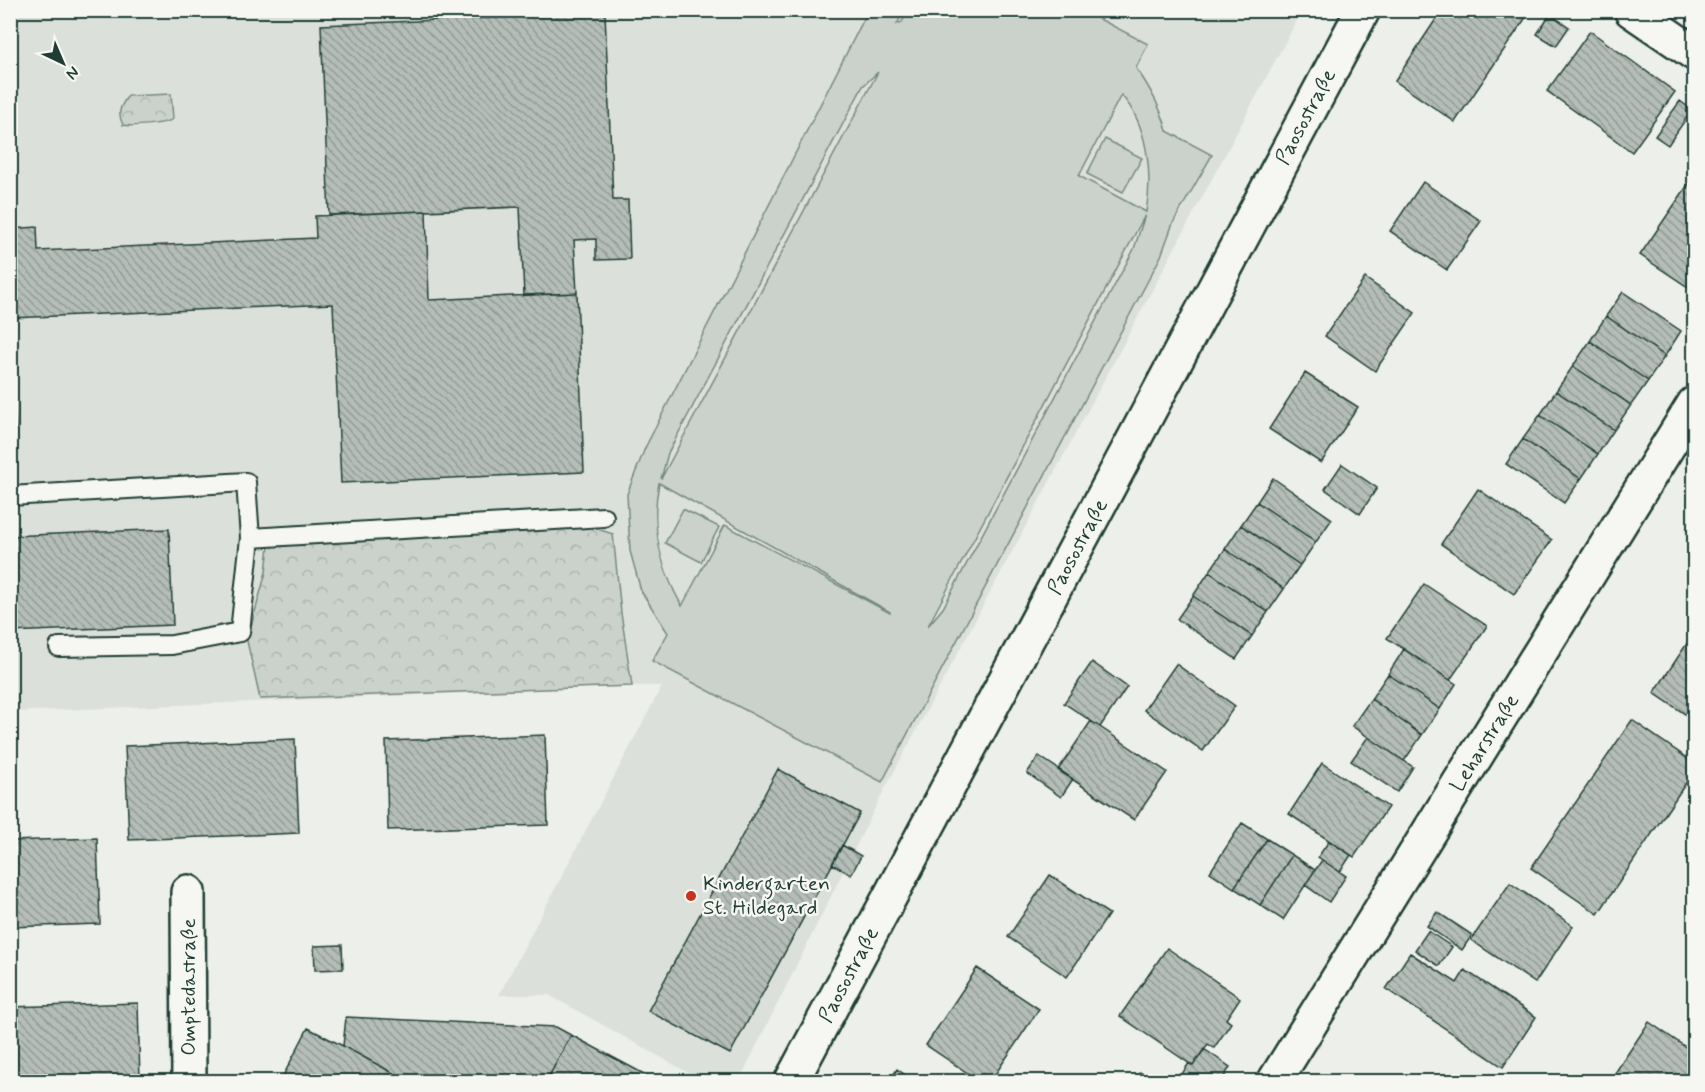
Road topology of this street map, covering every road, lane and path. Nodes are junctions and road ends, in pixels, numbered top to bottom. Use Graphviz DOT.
graph roads {
  1 [pos="1363,10"];
  2 [pos="1631,10"];
  3 [pos="1695,53"];
  4 [pos="1695,404"];
  5 [pos="10,496"];
  6 [pos="604,517"];
  7 [pos="250,538"];
  8 [pos="59,647"];
  9 [pos="188,892"];
  10 [pos="189,1082"];
  11 [pos="791,1082"];
  12 [pos="1274,1082"];
  1 -- 11 [label="street, Paosostraße"];
  2 -- 3 [label="street"];
  4 -- 12 [label="street, Leharstraße"];
  5 -- 7 [label="lane"];
  6 -- 7 [label="lane"];
  7 -- 8 [label="lane"];
  9 -- 10 [label="street, Omptedastraße"];
}
